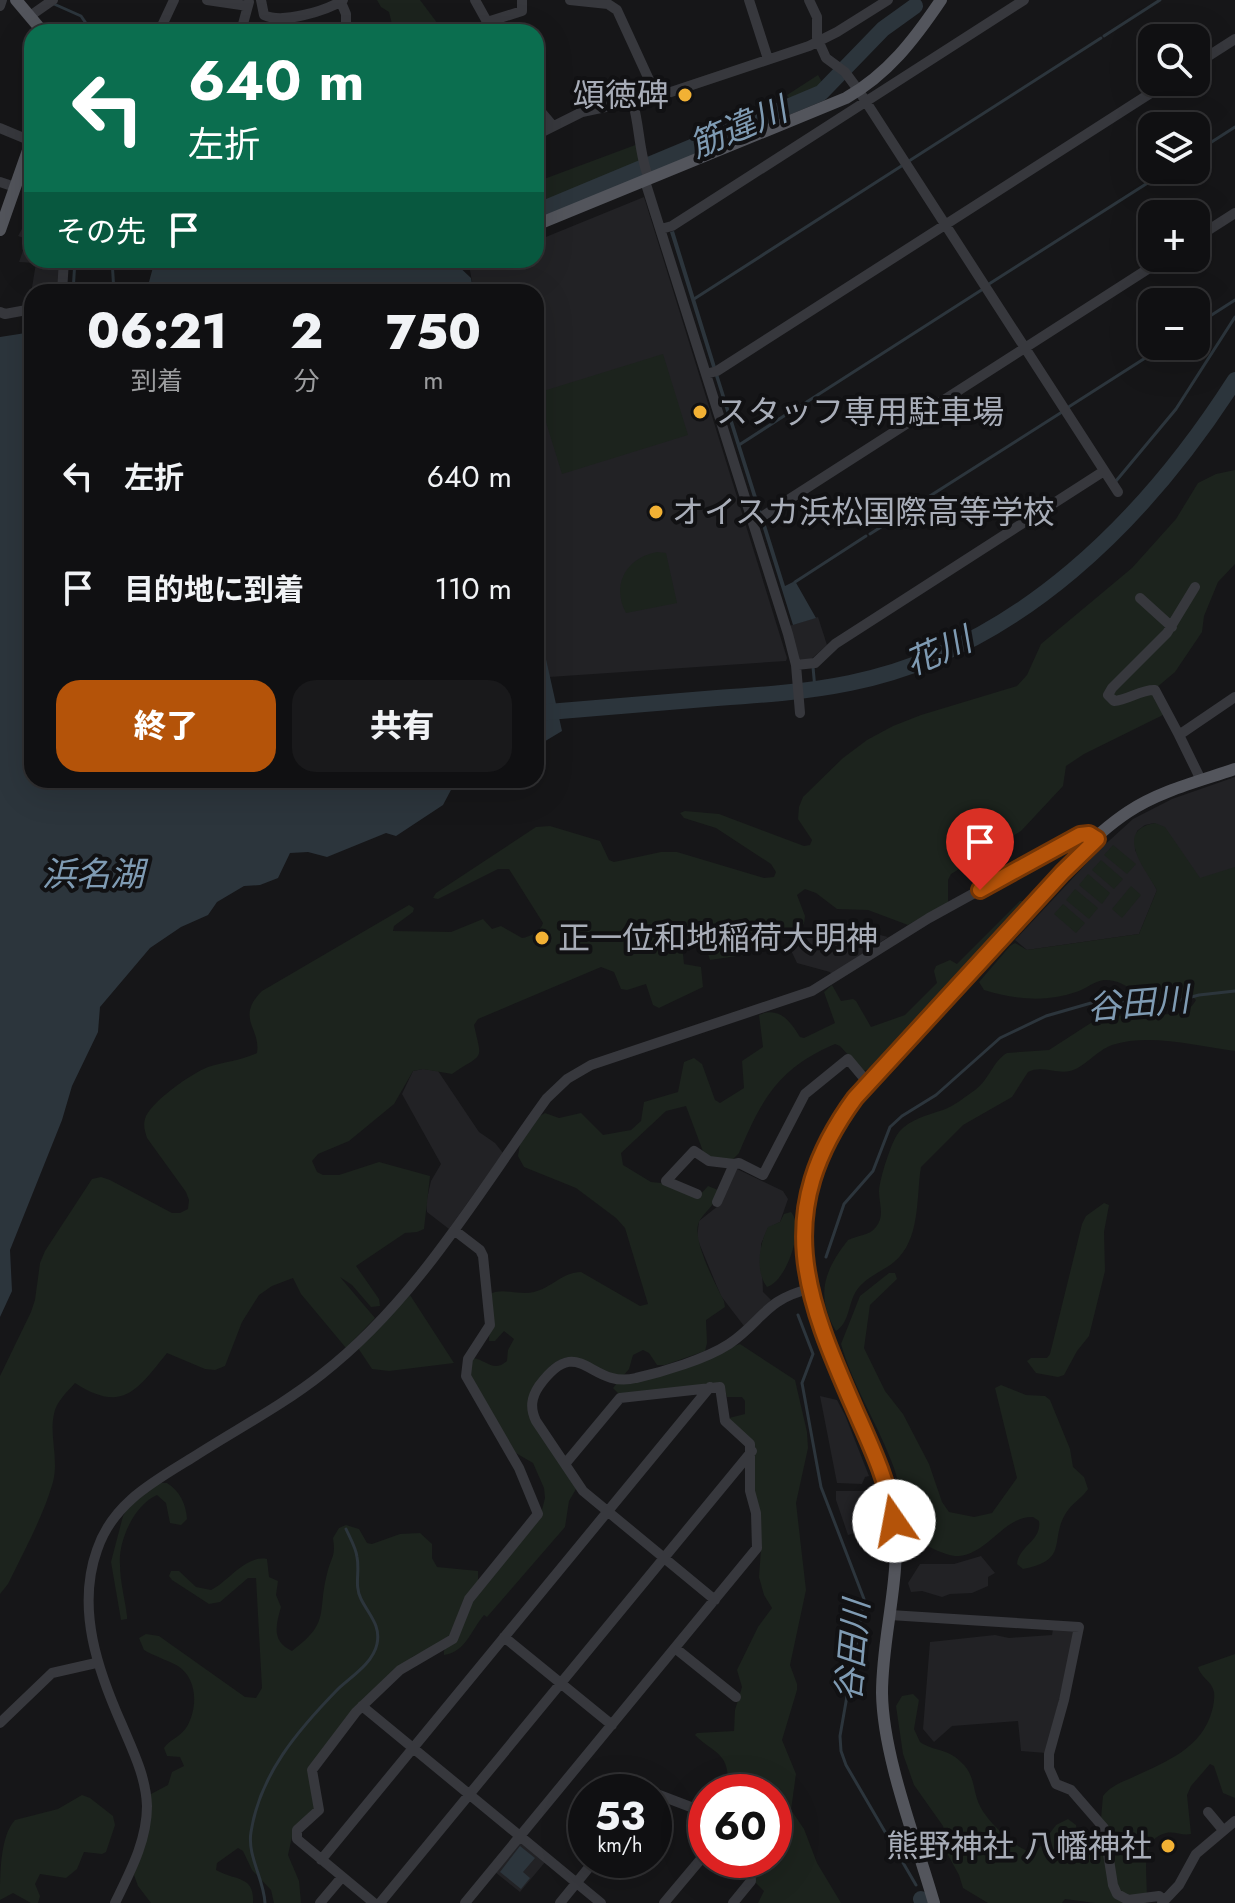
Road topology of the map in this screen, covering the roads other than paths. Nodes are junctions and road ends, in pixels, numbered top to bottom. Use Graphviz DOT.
graph roads {
  1 [pos="2,0"];
  2 [pos="16,0"];
  3 [pos="53,0"];
  4 [pos="174,0"];
  5 [pos="207,0"];
  6 [pos="261,0"];
  7 [pos="475,0"];
  8 [pos="522,0"];
  9 [pos="570,0"];
  10 [pos="749,0"];
  11 [pos="809,0"];
  12 [pos="888,0"];
  13 [pos="941,0"];
  14 [pos="1024,0"];
  15 [pos="341,1"];
  16 [pos="248,3"];
  17 [pos="0,6"];
  18 [pos="30,16"];
  19 [pos="36,24"];
  20 [pos="163,24"];
  21 [pos="243,24"];
  22 [pos="346,24"];
  23 [pos="487,24"];
  24 [pos="494,24"];
  25 [pos="1235,39"];
  26 [pos="819,41"];
  27 [pos="1210,55"];
  28 [pos="768,59"];
  29 [pos="862,96"];
  30 [pos="1146,96"];
  31 [pos="657,97"];
  32 [pos="633,103"];
  33 [pos="544,115"];
  34 [pos="553,126"];
  35 [pos="0,128"];
  36 [pos="544,131"];
  37 [pos="24,137"];
  38 [pos="24,162"];
  39 [pos="646,174"];
  40 [pos="0,182"];
  41 [pos="15,187"];
  42 [pos="1235,213"];
  43 [pos="544,221"];
  44 [pos="945,225"];
  45 [pos="661,229"];
  46 [pos="1210,229"];
  47 [pos="0,230"];
  48 [pos="1143,272"];
  49 [pos="24,310"];
  50 [pos="0,312"];
  51 [pos="1025,348"];
  52 [pos="706,374"];
  53 [pos="1104,471"];
  54 [pos="1118,492"];
  55 [pos="752,519"];
  56 [pos="1195,587"];
  57 [pos="1140,598"];
  58 [pos="1172,627"];
  59 [pos="796,667"];
  60 [pos="1235,697"];
  61 [pos="800,713"];
  62 [pos="1179,735"];
  63 [pos="1235,769"];
  64 [pos="1201,780"];
  65 [pos="1097,839"];
  66 [pos="868,1083"];
  67 [pos="734,1164"];
  68 [pos="697,1194"];
  69 [pos="717,1202"];
  70 [pos="454,1230"];
  71 [pos="809,1289"];
  72 [pos="710,1387"];
  73 [pos="752,1451"];
  74 [pos="565,1464"];
  75 [pos="608,1511"];
  76 [pos="664,1558"];
  77 [pos="715,1600"];
  78 [pos="890,1615"];
  79 [pos="504,1637"];
  80 [pos="675,1648"];
  81 [pos="96,1663"];
  82 [pos="561,1683"];
  83 [pos="736,1697"];
  84 [pos="362,1706"];
  85 [pos="0,1723"];
  86 [pos="612,1725"];
  87 [pos="413,1748"];
  88 [pos="469,1794"];
  89 [pos="1208,1812"];
  90 [pos="1235,1821"];
  91 [pos="1223,1830"];
  92 [pos="520,1836"];
  93 [pos="321,1860"];
  94 [pos="688,1874"];
  95 [pos="342,1877"];
  96 [pos="580,1878"];
  97 [pos="751,1878"];
  98 [pos="576,1883"];
  99 [pos="1150,1900"];
  100 [pos="1163,1901"];
  101 [pos="115,1903"];
  102 [pos="320,1903"];
  103 [pos="377,1903"];
  104 [pos="465,1903"];
  105 [pos="560,1903"];
  106 [pos="601,1903"];
  107 [pos="664,1903"];
  108 [pos="733,1903"];
  109 [pos="934,1903"];
  1 -- 17 [label="street"];
  2 -- 18 [label="main road"];
  3 -- 18 [label="street"];
  4 -- 20 [label="street"];
  5 -- 16 [label="street"];
  6 -- 15 [label="street"];
  7 -- 23 [label="street"];
  8 -- 24 [label="street"];
  9 -- 31 [label="street"];
  10 -- 28 [label="street"];
  11 -- 26 [label="street"];
  12 -- 26 [label="street"];
  13 -- 29 [label="main road"];
  14 -- 29 [label="street"];
  15 -- 22 [label="street"];
  16 -- 21 [label="street"];
  18 -- 19 [label="main road"];
  25 -- 27 [label="street"];
  26 -- 28 [label="street"];
  26 -- 29 [label="street"];
  28 -- 31 [label="street"];
  29 -- 39 [label="main road"];
  29 -- 44 [label="street"];
  29 -- 45 [label="street"];
  30 -- 44 [label="street"];
  31 -- 32 [label="street"];
  32 -- 34 [label="street"];
  32 -- 39 [label="street"];
  33 -- 34 [label="street"];
  34 -- 36 [label="street"];
  35 -- 37 [label="street"];
  38 -- 41 [label="main road"];
  39 -- 43 [label="main road"];
  39 -- 45 [label="street"];
  40 -- 41 [label="street"];
  41 -- 47 [label="main road"];
  42 -- 46 [label="street"];
  44 -- 51 [label="street"];
  44 -- 52 [label="street"];
  45 -- 52 [label="street"];
  48 -- 51 [label="street"];
  49 -- 50 [label="street"];
  51 -- 53 [label="street"];
  51 -- 55 [label="street"];
  52 -- 55 [label="street"];
  53 -- 54 [label="street"];
  53 -- 59 [label="street"];
  55 -- 59 [label="street"];
  56 -- 58 [label="street"];
  57 -- 58 [label="street"];
  58 -- 62 [label="street"];
  59 -- 61 [label="street"];
  60 -- 62 [label="street"];
  62 -- 64 [label="street"];
  63 -- 64 [label="main road"];
  64 -- 65 [label="main road"];
  65 -- 66 [label="main road"];
  65 -- 70 [label="street"];
  66 -- 67 [label="street"];
  66 -- 71 [label="main road"];
  67 -- 68 [label="street"];
  67 -- 69 [label="street"];
  70 -- 81 [label="street"];
  70 -- 84 [label="street"];
  71 -- 74 [label="street"];
  71 -- 78 [label="main road"];
  72 -- 73 [label="street"];
  72 -- 74 [label="street"];
  72 -- 75 [label="street"];
  73 -- 76 [label="street"];
  73 -- 77 [label="street"];
  74 -- 75 [label="street"];
  75 -- 76 [label="street"];
  75 -- 79 [label="street"];
  76 -- 77 [label="street"];
  76 -- 82 [label="street"];
  77 -- 80 [label="street"];
  78 -- 99 [label="street"];
  78 -- 109 [label="main road"];
  79 -- 82 [label="street"];
  79 -- 87 [label="street"];
  80 -- 83 [label="street"];
  80 -- 86 [label="street"];
  81 -- 85 [label="street"];
  81 -- 101 [label="street"];
  82 -- 86 [label="street"];
  82 -- 88 [label="street"];
  84 -- 87 [label="street"];
  84 -- 93 [label="street"];
  86 -- 92 [label="street"];
  87 -- 88 [label="street"];
  87 -- 93 [label="street"];
  88 -- 92 [label="street"];
  88 -- 103 [label="street"];
  89 -- 91 [label="street"];
  90 -- 91 [label="street"];
  91 -- 100 [label="street"];
  92 -- 98 [label="street"];
  92 -- 104 [label="street"];
  93 -- 95 [label="street"];
  94 -- 107 [label="street"];
  95 -- 102 [label="street"];
  95 -- 103 [label="street"];
  96 -- 98 [label="street"];
  97 -- 108 [label="street"];
  98 -- 105 [label="street"];
  98 -- 106 [label="street"];
  99 -- 100 [label="street"];
}
